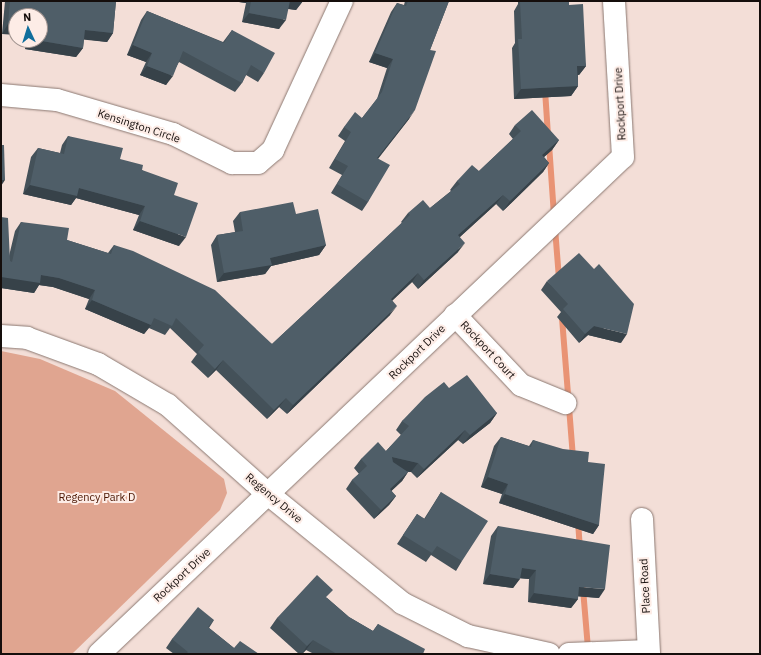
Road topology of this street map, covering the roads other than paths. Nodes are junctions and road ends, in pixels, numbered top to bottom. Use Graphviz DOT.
graph roads {
  1 [pos="342,1"];
  2 [pos="614,1"];
  3 [pos="1,95"];
  4 [pos="455,315"];
  5 [pos="1,336"];
  6 [pos="565,403"];
  7 [pos="268,494"];
  8 [pos="642,519"];
  9 [pos="648,652"];
  10 [pos="99,654"];
  11 [pos="550,654"];
  12 [pos="569,654"];
  1 -- 3 [label="street, Kensington Circle"];
  2 -- 4 [label="street, Rockport Drive"];
  4 -- 6 [label="street, Rockport Court"];
  4 -- 7 [label="street, Rockport Drive"];
  5 -- 7 [label="street, Regency Drive"];
  7 -- 10 [label="street, Rockport Drive"];
  7 -- 11 [label="street, Regency Drive"];
  8 -- 9 [label="street, Place Road"];
  9 -- 12 [label="street"];
}
